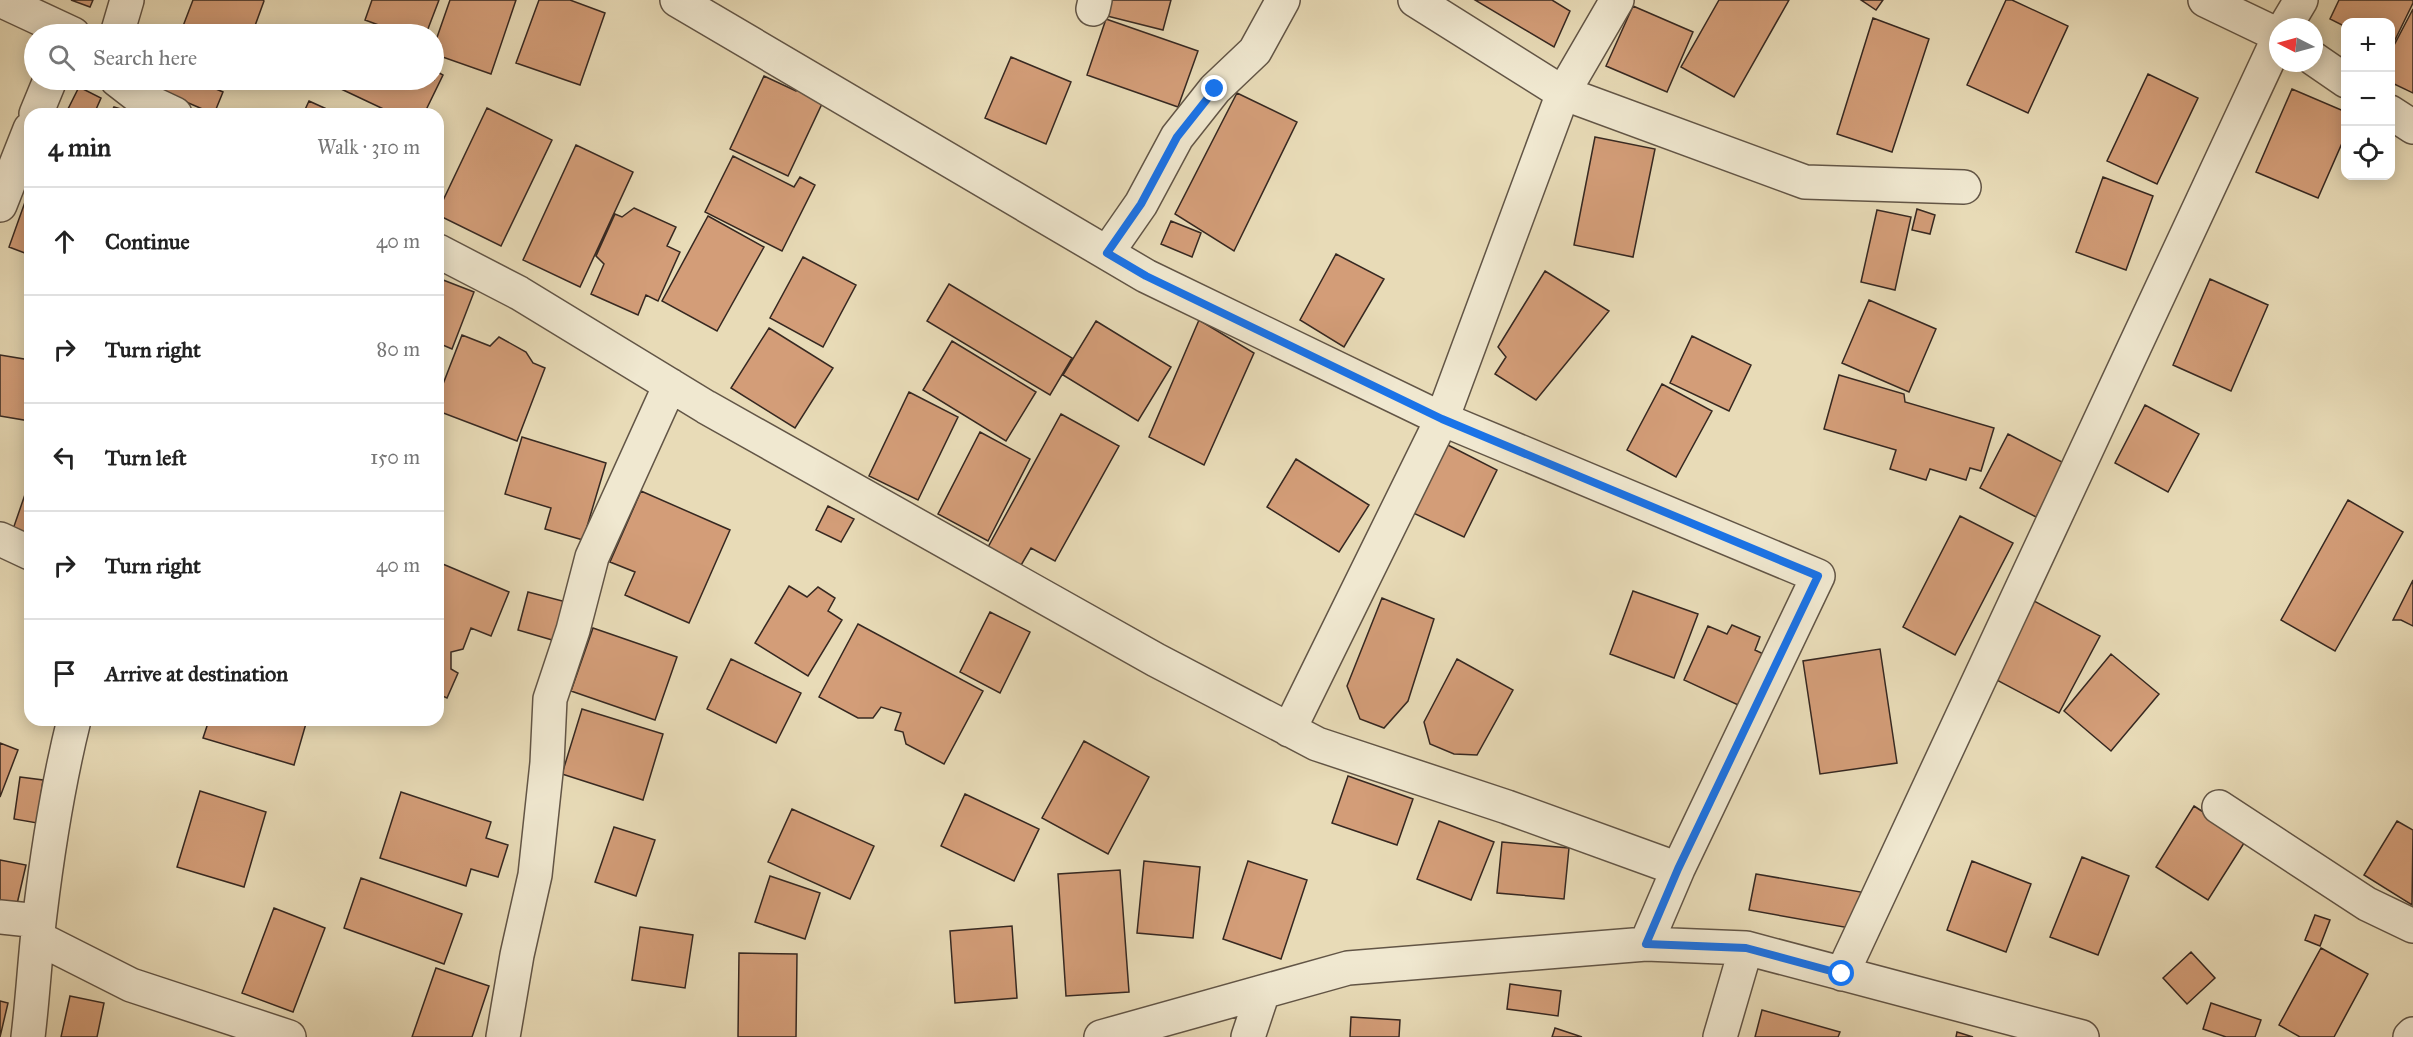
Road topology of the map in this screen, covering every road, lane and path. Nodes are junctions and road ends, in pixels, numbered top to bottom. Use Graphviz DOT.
graph roads {
  1 [pos="0,0"];
  2 [pos="127,0"];
  3 [pos="677,0"];
  4 [pos="1283,0"];
  5 [pos="1415,0"];
  6 [pos="1617,0"];
  7 [pos="2205,0"];
  8 [pos="2301,0"];
  9 [pos="2290,18"];
  10 [pos="49,24"];
  11 [pos="120,24"];
  12 [pos="2269,32"];
  13 [pos="2269,56"];
  14 [pos="2323,65"];
  15 [pos="2341,78"];
  16 [pos="46,90"];
  17 [pos="130,90"];
  18 [pos="1563,93"];
  19 [pos="38,108"];
  20 [pos="162,108"];
  21 [pos="2395,115"];
  22 [pos="2413,128"];
  23 [pos="24,144"];
  24 [pos="1964,187"];
  25 [pos="0,205"];
  26 [pos="1107,253"];
  27 [pos="444,254"];
  28 [pos="670,385"];
  29 [pos="1442,419"];
  30 [pos="0,539"];
  31 [pos="24,550"];
  32 [pos="72,726"];
  33 [pos="1289,730"];
  34 [pos="2219,807"];
  35 [pos="1678,869"];
  36 [pos="0,917"];
  37 [pos="2413,926"];
  38 [pos="39,929"];
  39 [pos="1646,944"];
  40 [pos="1746,948"];
  41 [pos="1842,974"];
  42 [pos="1263,992"];
  43 [pos="27,1037"];
  44 [pos="289,1037"];
  45 [pos="503,1037"];
  46 [pos="1101,1037"];
  47 [pos="1248,1037"];
  48 [pos="1720,1037"];
  49 [pos="2082,1037"];
  1 -- 10 [label="street"];
  2 -- 11 [label="street"];
  3 -- 26 [label="street"];
  4 -- 26 [label="street"];
  5 -- 18 [label="street"];
  6 -- 18 [label="street"];
  7 -- 12 [label="street"];
  8 -- 9 [label="street"];
  13 -- 41 [label="street"];
  14 -- 15 [label="street"];
  16 -- 19 [label="street"];
  17 -- 20 [label="street"];
  18 -- 24 [label="street"];
  18 -- 29 [label="street"];
  21 -- 22 [label="street"];
  23 -- 25 [label="street"];
  26 -- 29 [label="street"];
  27 -- 28 [label="street"];
  28 -- 33 [label="street"];
  28 -- 45 [label="street"];
  29 -- 33 [label="street"];
  29 -- 35 [label="street"];
  30 -- 31 [label="street"];
  32 -- 38 [label="street"];
  33 -- 35 [label="street"];
  34 -- 37 [label="street"];
  35 -- 39 [label="street"];
  36 -- 38 [label="street"];
  38 -- 43 [label="street"];
  38 -- 44 [label="street"];
  39 -- 40 [label="street"];
  39 -- 42 [label="street"];
  40 -- 41 [label="street"];
  40 -- 48 [label="street"];
  41 -- 49 [label="street"];
  42 -- 46 [label="street"];
  42 -- 47 [label="street"];
}
